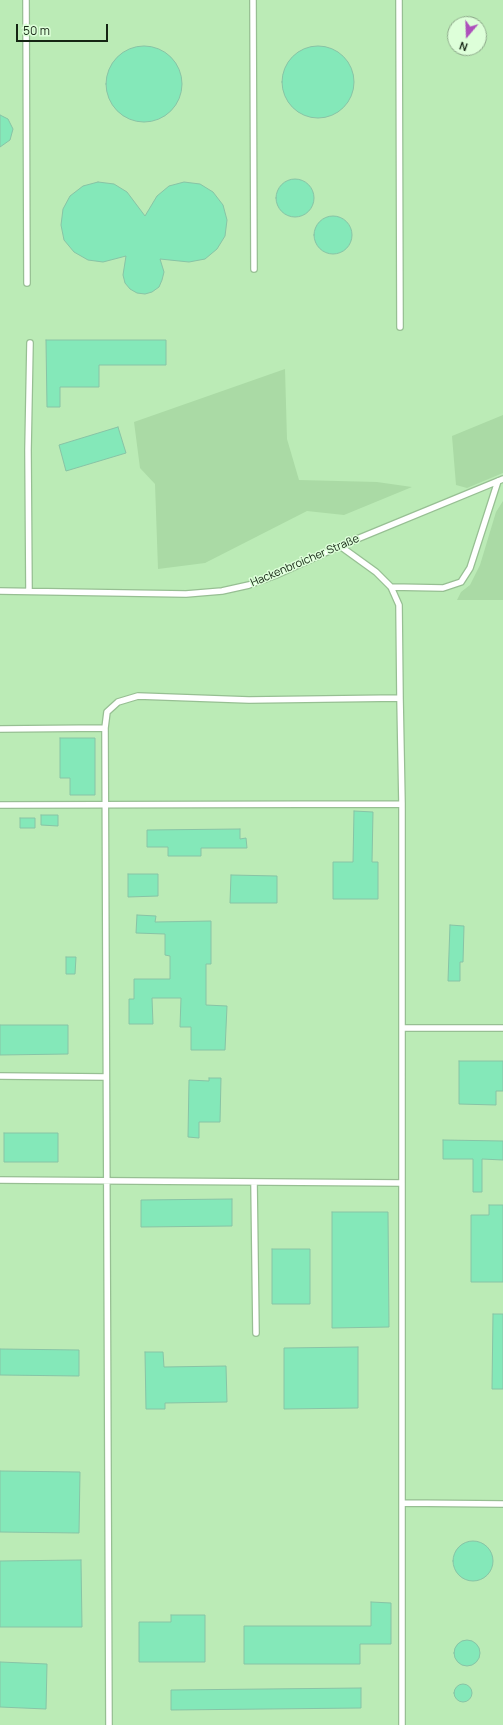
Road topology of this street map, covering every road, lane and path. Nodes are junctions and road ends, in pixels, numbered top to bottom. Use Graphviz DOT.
graph roads {
  1 [pos="26,0"];
  2 [pos="253,0"];
  3 [pos="399,0"];
  4 [pos="254,269"];
  5 [pos="27,283"];
  6 [pos="400,327"];
  7 [pos="30,343"];
  8 [pos="500,480"];
  9 [pos="340,546"];
  10 [pos="391,587"];
  11 [pos="29,591"];
  12 [pos="0,592"];
  13 [pos="400,698"];
  14 [pos="105,728"];
  15 [pos="0,729"];
  16 [pos="0,804"];
  17 [pos="402,804"];
  18 [pos="105,805"];
  19 [pos="403,1028"];
  20 [pos="503,1028"];
  21 [pos="0,1076"];
  22 [pos="106,1077"];
  23 [pos="0,1180"];
  24 [pos="106,1180"];
  25 [pos="254,1182"];
  26 [pos="402,1183"];
  27 [pos="256,1333"];
  28 [pos="402,1503"];
  29 [pos="503,1504"];
  30 [pos="109,1725"];
  31 [pos="402,1725"];
  1 -- 5 [label="lane"];
  2 -- 4 [label="lane"];
  3 -- 6 [label="lane"];
  7 -- 11 [label="lane"];
  8 -- 9 [label="lane, Hackenbroicher Straße"];
  8 -- 10 [label="lane"];
  9 -- 10 [label="lane"];
  9 -- 11 [label="lane, Hackenbroicher Straße"];
  10 -- 13 [label="lane"];
  11 -- 12 [label="lane, Hackenbroicher Straße"];
  13 -- 14 [label="lane"];
  13 -- 17 [label="lane"];
  14 -- 15 [label="lane"];
  14 -- 18 [label="lane"];
  16 -- 18 [label="lane"];
  17 -- 18 [label="lane"];
  17 -- 19 [label="lane"];
  18 -- 22 [label="lane"];
  19 -- 20 [label="lane"];
  19 -- 26 [label="lane"];
  21 -- 22 [label="lane"];
  22 -- 24 [label="lane"];
  23 -- 24 [label="lane"];
  24 -- 25 [label="lane"];
  24 -- 30 [label="lane"];
  25 -- 26 [label="lane"];
  25 -- 27 [label="lane"];
  26 -- 28 [label="lane"];
  28 -- 29 [label="lane"];
  28 -- 31 [label="lane"];
}
